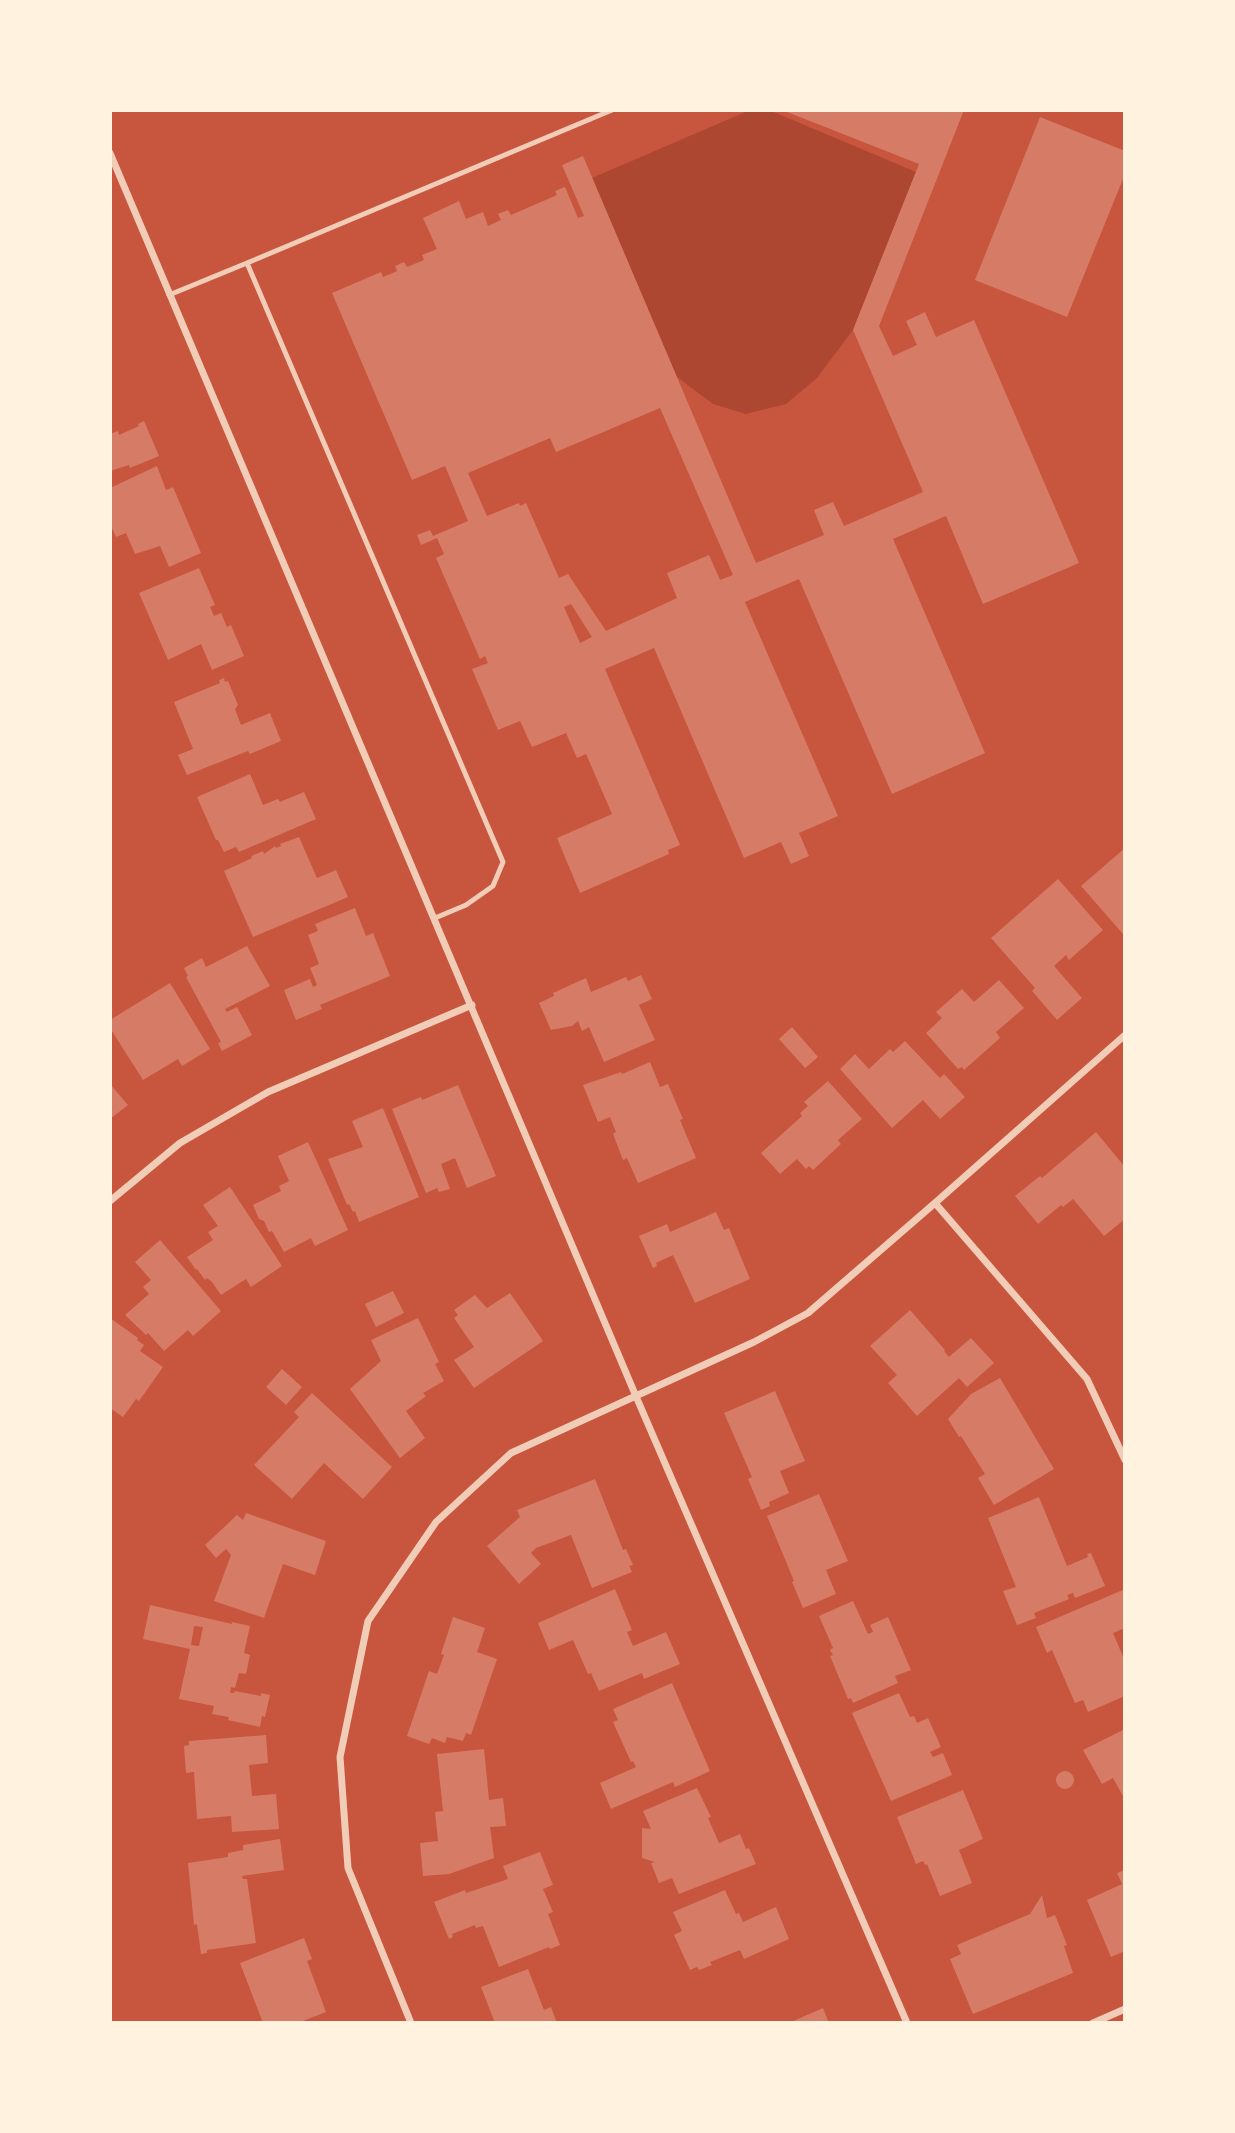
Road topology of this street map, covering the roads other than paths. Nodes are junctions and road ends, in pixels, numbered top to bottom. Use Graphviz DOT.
graph roads {
  1 [pos="612,110"];
  2 [pos="110,153"];
  3 [pos="247,263"];
  4 [pos="169,295"];
  5 [pos="435,918"];
  6 [pos="472,1005"];
  7 [pos="1125,1035"];
  8 [pos="110,1201"];
  9 [pos="935,1203"];
  10 [pos="635,1394"];
  11 [pos="1125,1460"];
  12 [pos="1125,2009"];
  13 [pos="411,2023"];
  14 [pos="907,2023"];
  15 [pos="1093,2023"];
  1 -- 3 [label="lane"];
  2 -- 4 [label="street"];
  3 -- 4 [label="lane"];
  3 -- 5 [label="lane"];
  4 -- 5 [label="street"];
  5 -- 6 [label="street"];
  6 -- 8 [label="street"];
  6 -- 10 [label="street"];
  7 -- 9 [label="street"];
  9 -- 10 [label="street"];
  9 -- 11 [label="street"];
  10 -- 13 [label="street"];
  10 -- 14 [label="street"];
  12 -- 15 [label="street"];
}
